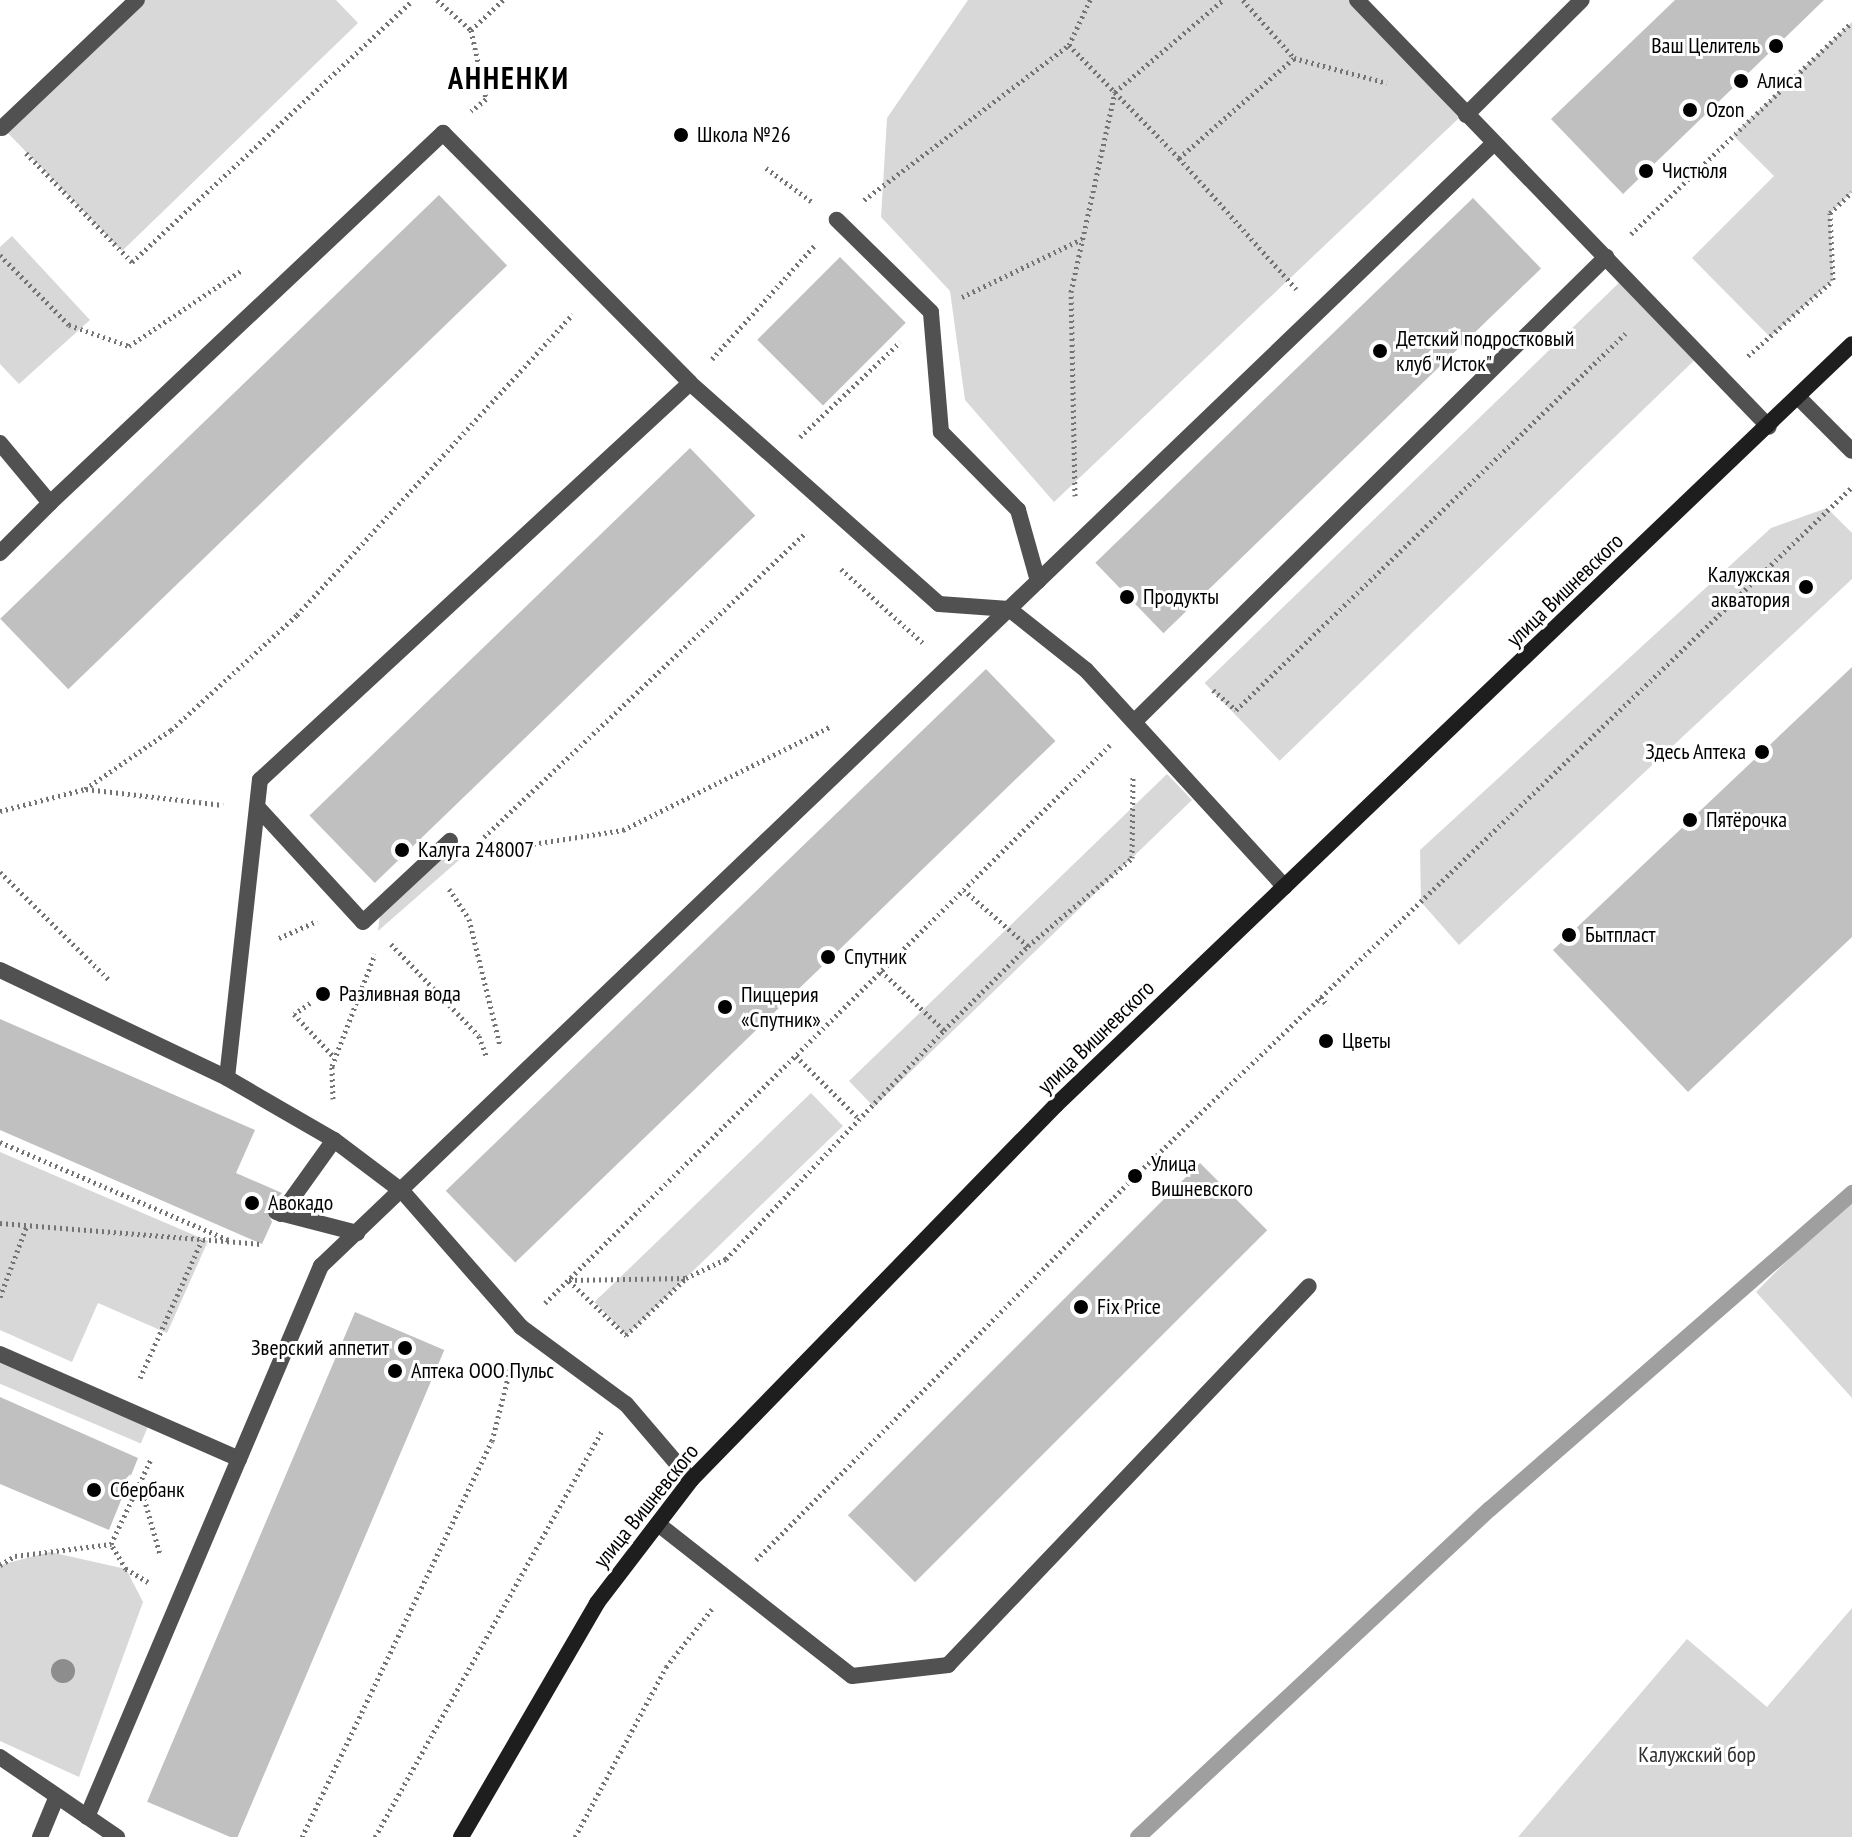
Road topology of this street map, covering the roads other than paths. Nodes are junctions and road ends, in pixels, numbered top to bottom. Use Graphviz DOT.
graph roads {
  1 [pos="137,0"];
  2 [pos="1357,0"];
  3 [pos="1582,0"];
  4 [pos="1466,115"];
  5 [pos="2,128"];
  6 [pos="1492,145"];
  7 [pos="837,220"];
  8 [pos="1606,257"];
  9 [pos="1850,352"];
  10 [pos="690,383"];
  11 [pos="1798,397"];
  12 [pos="1769,427"];
  13 [pos="0,443"];
  14 [pos="1852,451"];
  15 [pos="50,503"];
  16 [pos="0,553"];
  17 [pos="1038,581"];
  18 [pos="1009,609"];
  19 [pos="1134,722"];
  20 [pos="260,810"];
  21 [pos="450,841"];
  22 [pos="1285,887"];
  23 [pos="0,970"];
  24 [pos="227,1078"];
  25 [pos="334,1140"];
  26 [pos="403,1192"];
  27 [pos="357,1233"];
  28 [pos="1309,1286"];
  29 [pos="0,1354"];
  30 [pos="239,1459"];
  31 [pos="691,1480"];
  32 [pos="658,1524"];
  33 [pos="0,1757"];
  34 [pos="57,1796"];
  35 [pos="87,1817"];
  36 [pos="40,1837"];
  37 [pos="117,1837"];
  38 [pos="461,1837"];
  1 -- 5 [label="lane"];
  2 -- 4 [label="lane"];
  3 -- 4 [label="lane"];
  4 -- 6 [label="lane"];
  6 -- 8 [label="lane"];
  6 -- 17 [label="lane"];
  7 -- 17 [label="lane"];
  8 -- 12 [label="lane"];
  8 -- 19 [label="lane"];
  9 -- 11 [label="street, улица Вишневского"];
  10 -- 15 [label="lane"];
  10 -- 18 [label="lane"];
  10 -- 20 [label="lane"];
  11 -- 12 [label="street, улица Вишневского"];
  11 -- 14 [label="lane"];
  12 -- 22 [label="street, улица Вишневского"];
  13 -- 15 [label="lane"];
  15 -- 16 [label="lane"];
  17 -- 18 [label="lane"];
  18 -- 19 [label="lane"];
  18 -- 26 [label="lane"];
  19 -- 22 [label="lane"];
  20 -- 21 [label="lane"];
  20 -- 24 [label="lane"];
  22 -- 31 [label="street, улица Вишневского"];
  23 -- 24 [label="lane"];
  24 -- 25 [label="lane"];
  25 -- 26 [label="lane"];
  25 -- 27 [label="lane"];
  26 -- 27 [label="lane"];
  26 -- 31 [label="lane"];
  27 -- 30 [label="lane"];
  28 -- 32 [label="lane"];
  29 -- 30 [label="lane"];
  30 -- 35 [label="lane"];
  31 -- 32 [label="street, улица Вишневского"];
  32 -- 38 [label="street, улица Вишневского"];
  33 -- 34 [label="lane"];
  34 -- 35 [label="lane"];
  34 -- 36 [label="lane"];
  35 -- 37 [label="lane"];
}
